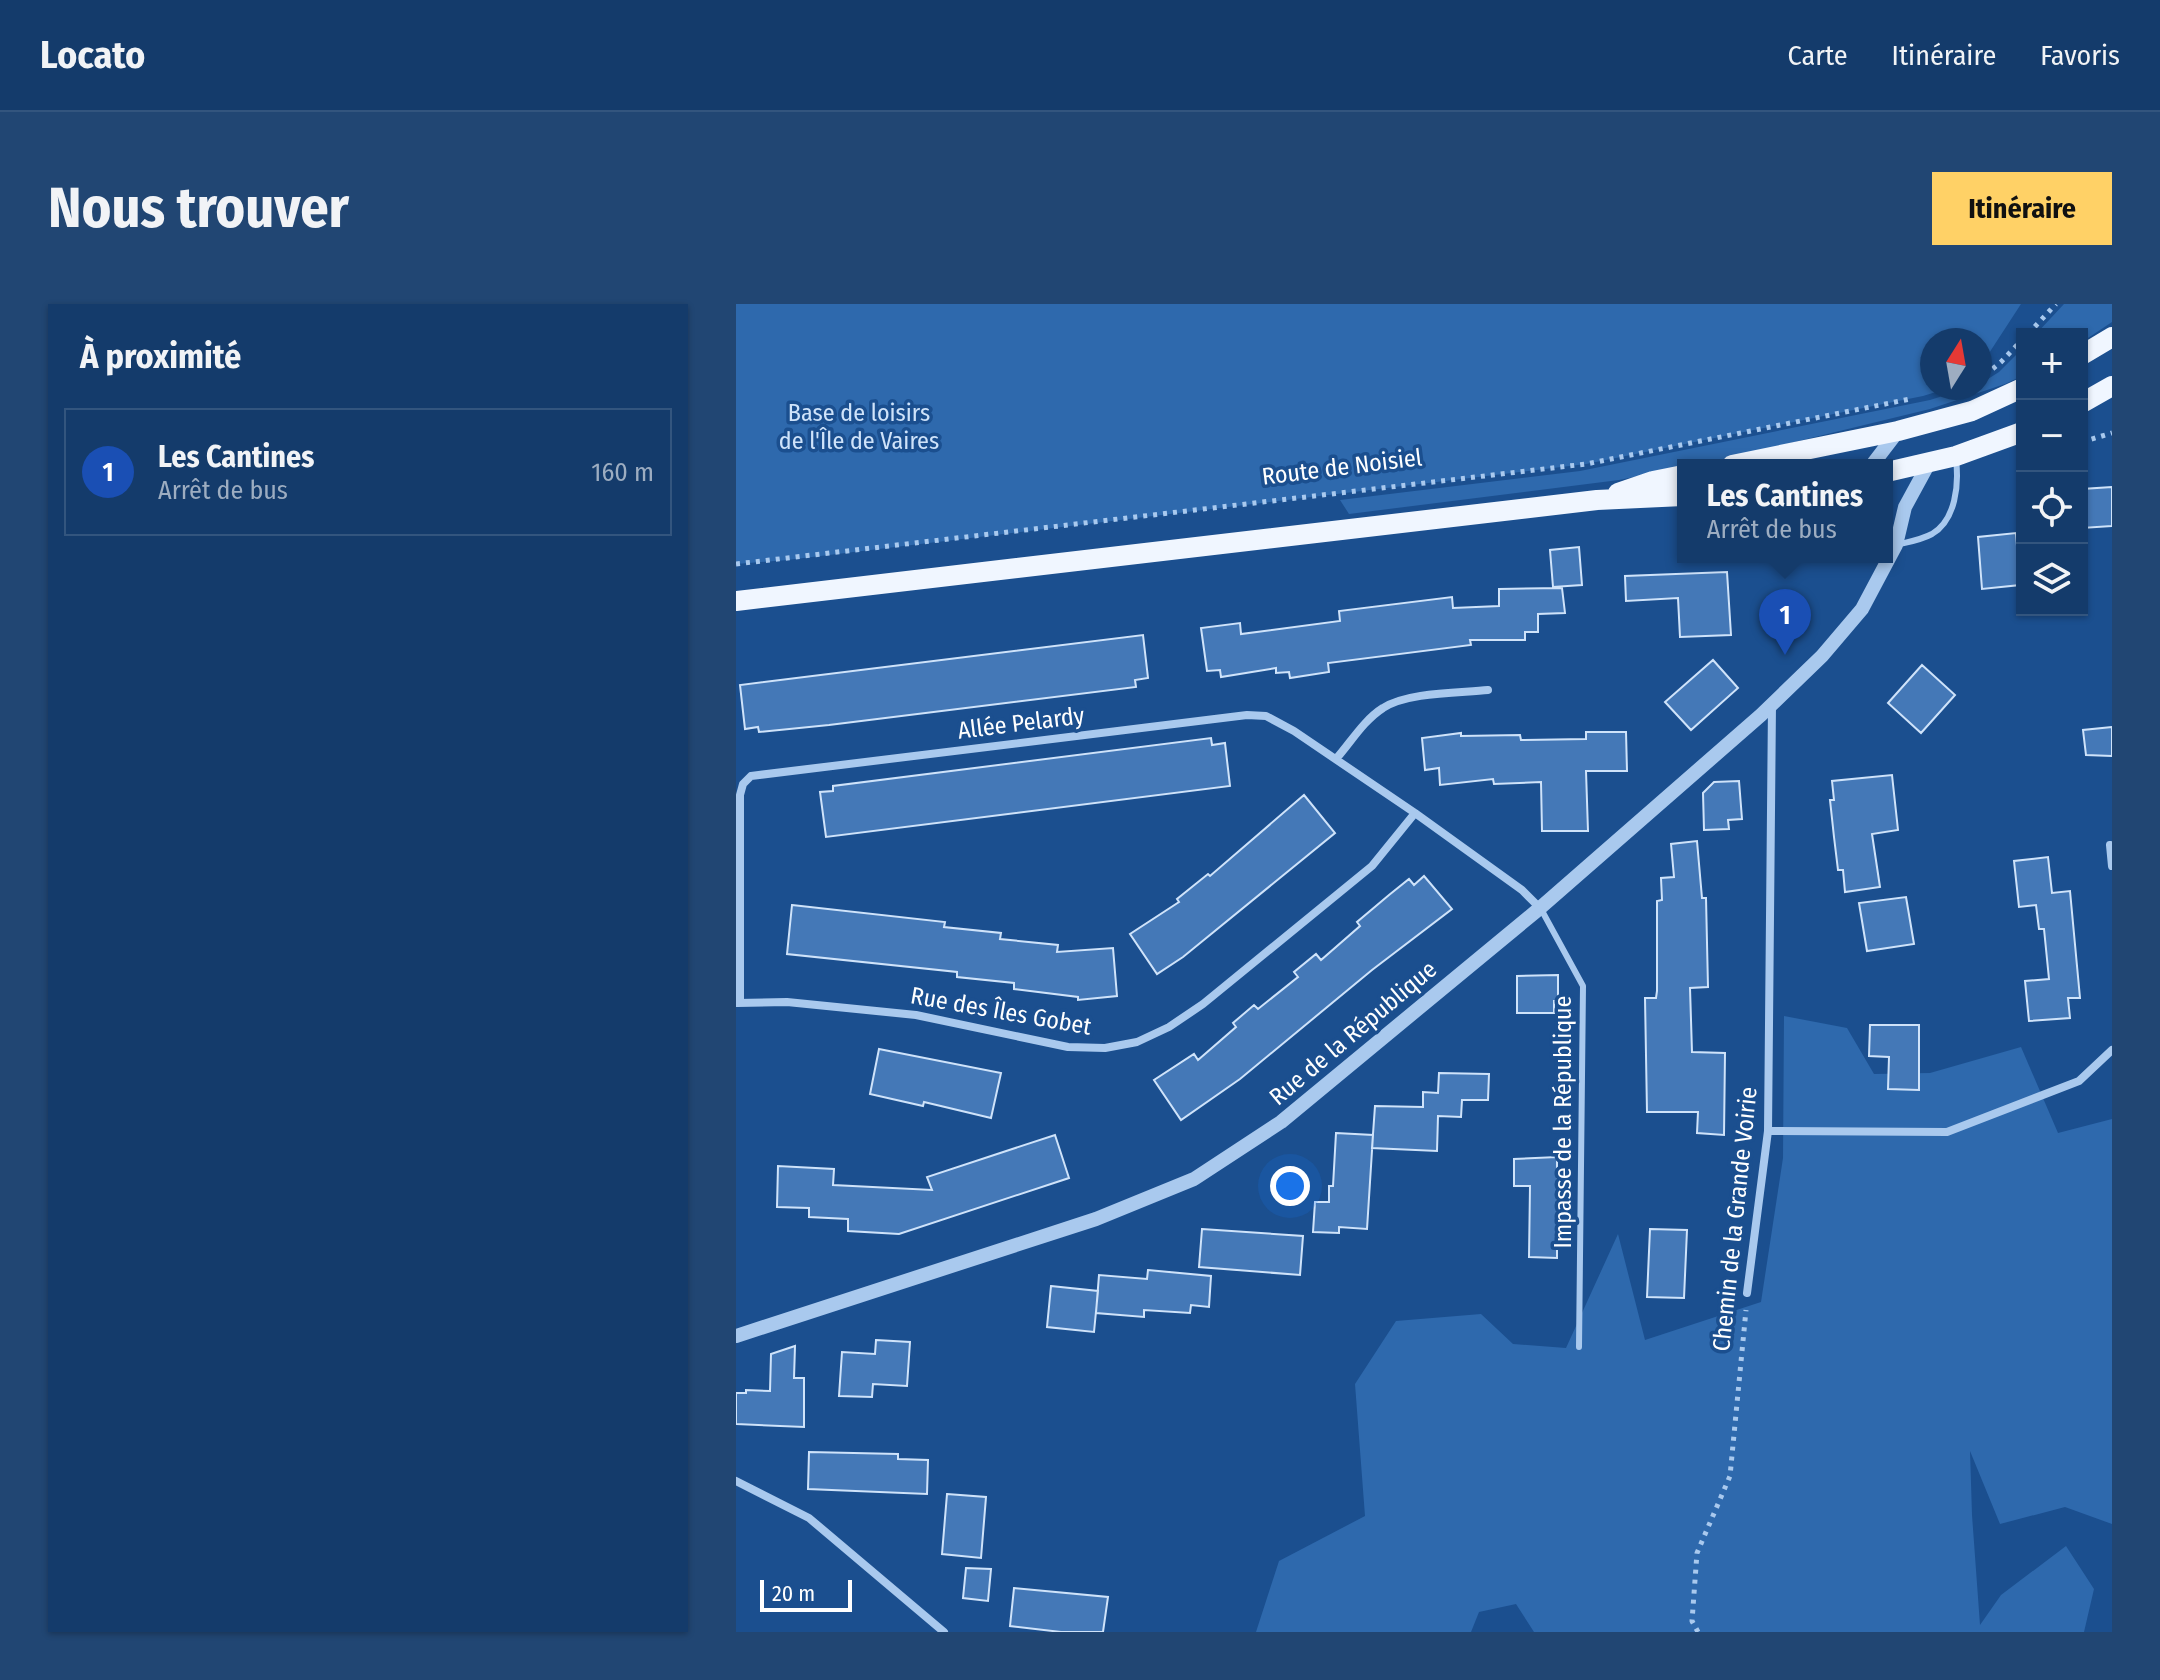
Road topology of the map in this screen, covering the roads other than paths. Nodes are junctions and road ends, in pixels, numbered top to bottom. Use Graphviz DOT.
graph roads {
  1 [pos="2112,337"];
  2 [pos="2088,351"];
  3 [pos="2112,386"];
  4 [pos="2016,391"];
  5 [pos="2087,400"];
  6 [pos="1898,431"];
  7 [pos="2016,434"];
  8 [pos="1956,456"];
  9 [pos="1761,459"];
  10 [pos="1877,459"];
  11 [pos="1929,463"];
  12 [pos="1893,471"];
  13 [pos="1677,476"];
  14 [pos="1677,496"];
  15 [pos="1597,500"];
  16 [pos="1896,545"];
  17 [pos="1893,551"];
  18 [pos="1879,563"];
  19 [pos="1887,563"];
  20 [pos="1880,576"];
  21 [pos="736,601"];
  22 [pos="1488,690"];
  23 [pos="1772,704"];
  24 [pos="1336,759"];
  25 [pos="1415,813"];
  26 [pos="2110,845"];
  27 [pos="2112,866"];
  28 [pos="1540,908"];
  29 [pos="738,1003"];
  30 [pos="2112,1050"];
  31 [pos="1768,1131"];
  32 [pos="1747,1293"];
  33 [pos="736,1336"];
  34 [pos="1579,1347"];
  35 [pos="736,1481"];
  36 [pos="944,1632"];
  1 -- 2 [label="main road"];
  3 -- 5 [label="main road"];
  4 -- 6 [label="main road"];
  6 -- 9 [label="main road"];
  6 -- 10 [label="street"];
  7 -- 8 [label="main road"];
  8 -- 11 [label="main road"];
  8 -- 16 [label="lane"];
  11 -- 12 [label="main road"];
  11 -- 16 [label="street, Rue de la République"];
  13 -- 15 [label="main road"];
  14 -- 15 [label="main road"];
  15 -- 21 [label="main road"];
  16 -- 17 [label="street, Rue de la République"];
  18 -- 20 [label="street"];
  19 -- 20 [label="street, Rue de la République"];
  20 -- 23 [label="street, Rue de la République"];
  22 -- 24 [label="street"];
  23 -- 28 [label="street, Rue de la République"];
  23 -- 31 [label="street, Chemin de la Grande Voirie"];
  24 -- 25 [label="street"];
  24 -- 29 [label="street, Allée Pelardy"];
  25 -- 28 [label="street"];
  25 -- 29 [label="street, Rue des Îles Gobet"];
  26 -- 27 [label="street"];
  28 -- 33 [label="street, Rue de la République"];
  28 -- 34 [label="lane, Impasse de la République"];
  30 -- 31 [label="street"];
  31 -- 32 [label="street, Chemin de la Grande Voirie"];
  35 -- 36 [label="street"];
}
